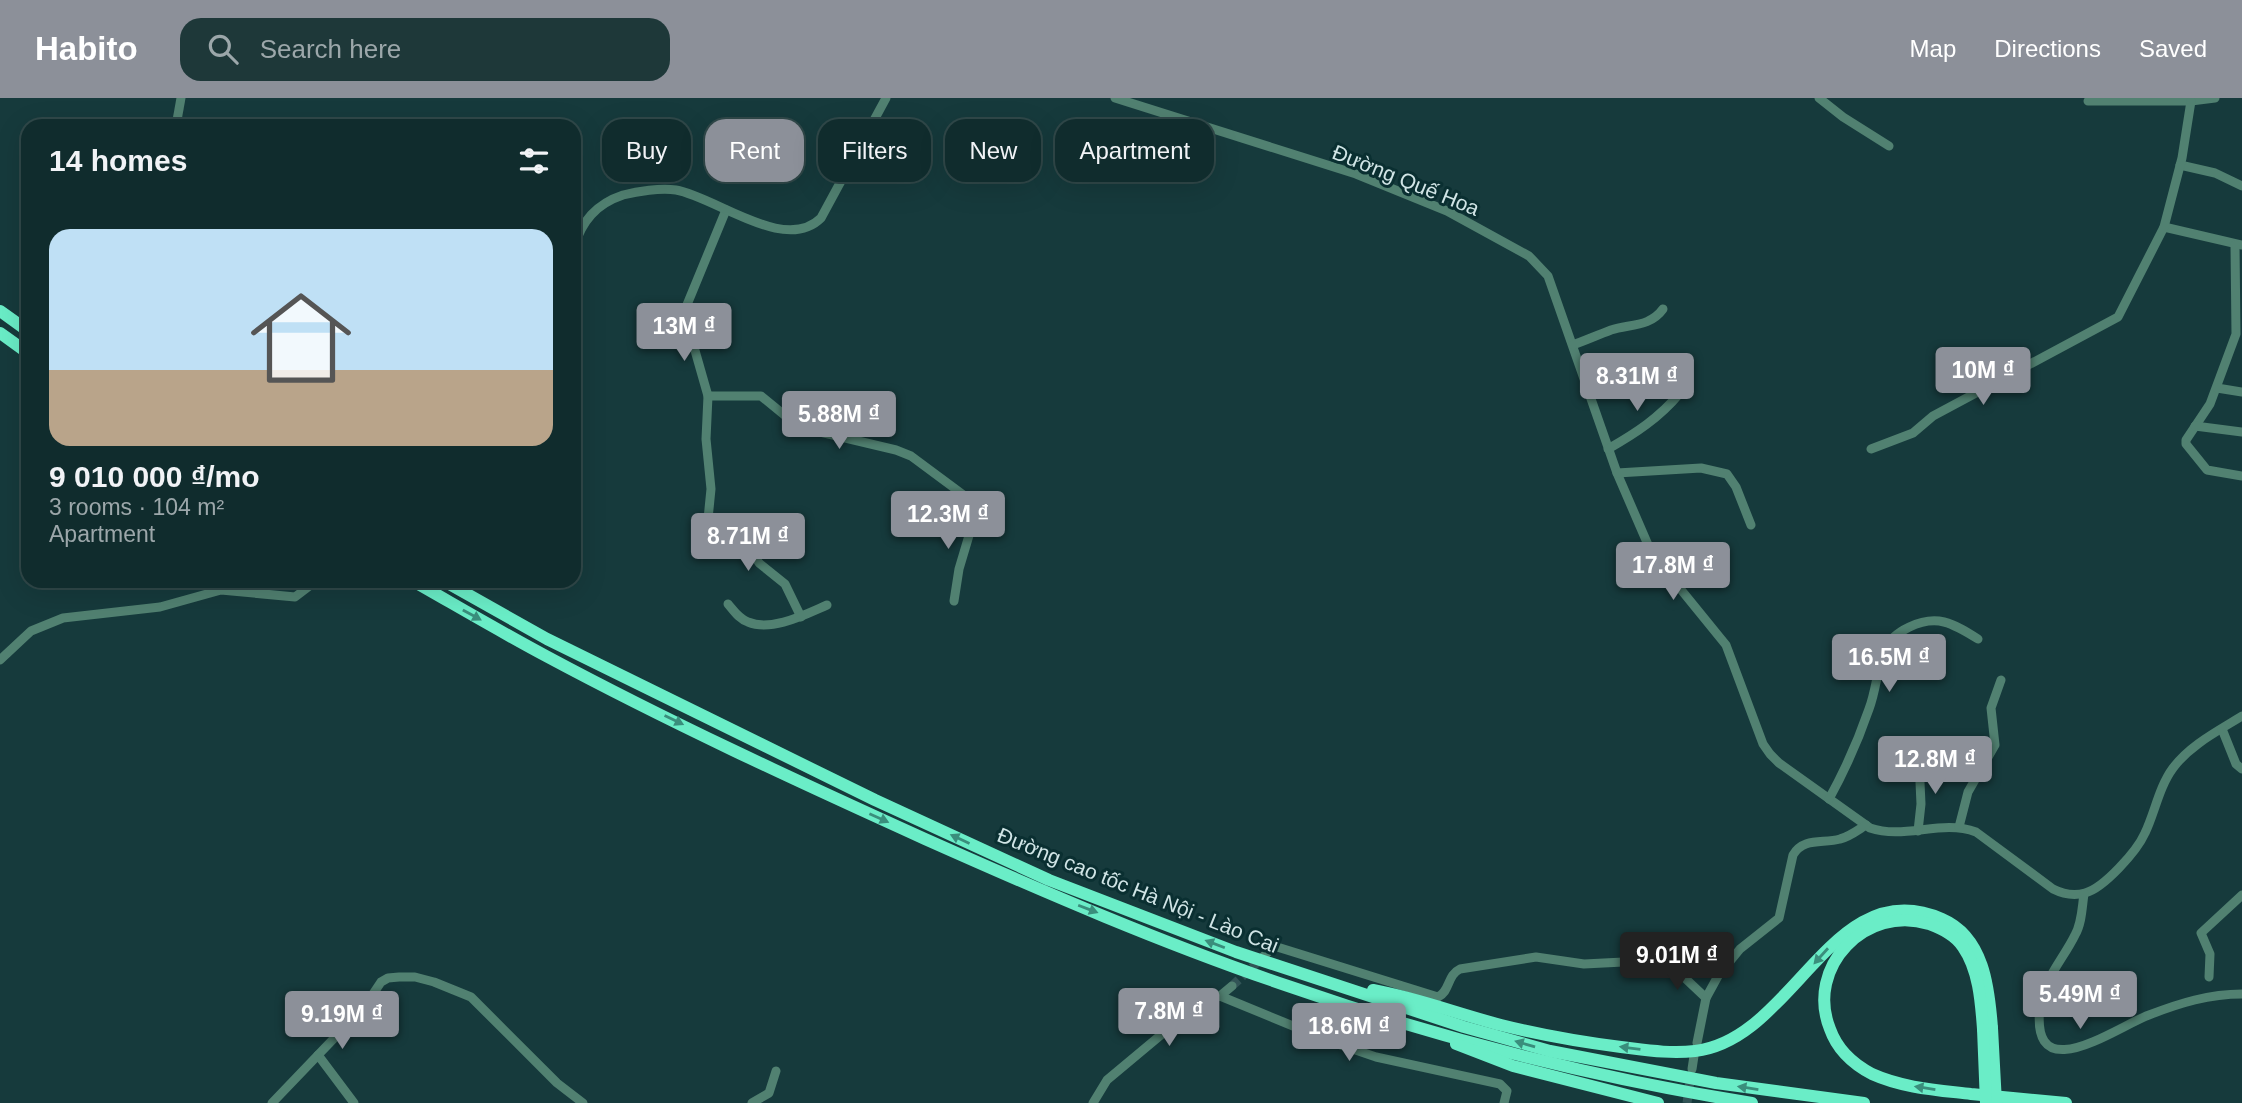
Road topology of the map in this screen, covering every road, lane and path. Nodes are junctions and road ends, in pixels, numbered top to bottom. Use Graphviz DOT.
graph roads {
  1 [pos="181,98"];
  2 [pos="886,98"];
  3 [pos="1115,98"];
  4 [pos="1819,98"];
  5 [pos="2215,98"];
  6 [pos="2088,101"];
  7 [pos="2191,101"];
  8 [pos="177,119"];
  9 [pos="1889,146"];
  10 [pos="2180,165"];
  11 [pos="2242,187"];
  12 [pos="726,210"];
  13 [pos="2164,227"];
  14 [pos="581,231"];
  15 [pos="2239,245"];
  16 [pos="2239,299"];
  17 [pos="1663,309"];
  18 [pos="0,311"];
  19 [pos="21,326"];
  20 [pos="0,333"];
  21 [pos="1573,345"];
  22 [pos="21,348"];
  23 [pos="2237,349"];
  24 [pos="2217,388"];
  25 [pos="2242,392"];
  26 [pos="1680,393"];
  27 [pos="708,396"];
  28 [pos="2195,426"];
  29 [pos="2242,432"];
  30 [pos="1608,449"];
  31 [pos="1871,449"];
  32 [pos="1617,473"];
  33 [pos="2242,476"];
  34 [pos="1751,525"];
  35 [pos="307,588"];
  36 [pos="425,588"];
  37 [pos="456,588"];
  38 [pos="954,601"];
  39 [pos="727,604"];
  40 [pos="827,605"];
  41 [pos="801,618"];
  42 [pos="1978,639"];
  43 [pos="0,660"];
  44 [pos="2001,680"];
  45 [pos="2242,716"];
  46 [pos="2222,729"];
  47 [pos="1919,760"];
  48 [pos="2242,769"];
  49 [pos="1829,799"];
  50 [pos="1866,825"];
  51 [pos="1959,827"];
  52 [pos="1918,831"];
  53 [pos="2084,894"];
  54 [pos="2242,895"];
  55 [pos="1260,960"];
  56 [pos="2209,977"];
  57 [pos="1318,980"];
  58 [pos="1232,986"];
  59 [pos="2242,994"];
  60 [pos="1220,996"];
  61 [pos="1706,998"];
  62 [pos="1407,1023"];
  63 [pos="1987,1029"];
  64 [pos="1697,1042"];
  65 [pos="318,1055"];
  66 [pos="1694,1056"];
  67 [pos="1692,1069"];
  68 [pos="776,1071"];
  69 [pos="272,1103"];
  70 [pos="354,1103"];
  71 [pos="583,1103"];
  72 [pos="752,1103"];
  73 [pos="1093,1103"];
  74 [pos="1504,1103"];
  75 [pos="1658,1103"];
  76 [pos="1752,1103"];
  77 [pos="1864,1103"];
  78 [pos="1986,1103"];
  79 [pos="1996,1103"];
  80 [pos="2066,1103"];
  1 -- 8 [label="street"];
  2 -- 12 [label="street"];
  3 -- 21 [label="street, Đường Quế Hoa"];
  4 -- 9 [label="street"];
  5 -- 7 [label="street"];
  6 -- 7 [label="street"];
  7 -- 10 [label="street"];
  10 -- 11 [label="street"];
  10 -- 13 [label="street"];
  12 -- 14 [label="street"];
  12 -- 27 [label="street"];
  13 -- 15 [label="street"];
  13 -- 31 [label="street"];
  15 -- 16 [label="street"];
  16 -- 23 [label="street"];
  17 -- 21 [label="street"];
  18 -- 19 [label="highway"];
  20 -- 22 [label="highway"];
  21 -- 30 [label="street, Đường Quế Hoa"];
  23 -- 24 [label="street"];
  24 -- 25 [label="street"];
  24 -- 28 [label="street"];
  26 -- 30 [label="street"];
  27 -- 38 [label="street"];
  27 -- 41 [label="street"];
  28 -- 29 [label="street"];
  28 -- 33 [label="street"];
  30 -- 32 [label="street, Đường Quế Hoa"];
  32 -- 34 [label="street"];
  32 -- 49 [label="street, Đường Quế Hoa"];
  35 -- 43 [label="street"];
  36 -- 62 [label="highway, Đường cao tốc Hà Nội - Lào Cai, one-way"];
  57 -- 37 [label="highway, Đường cao tốc Hà Nội - Lào Cai, one-way"];
  39 -- 41 [label="street"];
  40 -- 41 [label="street"];
  42 -- 49 [label="street"];
  44 -- 51 [label="street"];
  45 -- 46 [label="street"];
  46 -- 48 [label="street"];
  46 -- 53 [label="street"];
  47 -- 52 [label="street"];
  49 -- 50 [label="street, Đường Quế Hoa"];
  50 -- 52 [label="street, Đường Quế Hoa"];
  50 -- 61 [label="street"];
  51 -- 52 [label="street, Đường Quế Hoa"];
  51 -- 53 [label="street"];
  53 -- 59 [label="street"];
  54 -- 56 [label="street"];
  55 -- 61 [label="street"];
  63 -- 57 [label="highway, one-way"];
  77 -- 57 [label="highway, Đường cao tốc Hà Nội - Lào Cai, one-way"];
  58 -- 60 [label="street"];
  60 -- 73 [label="street"];
  60 -- 74 [label="street"];
  61 -- 64 [label="street"];
  62 -- 75 [label="highway"];
  62 -- 76 [label="highway, Đường cao tốc Hà Nội - Lào Cai"];
  63 -- 78 [label="highway, bridge"];
  63 -- 79 [label="highway, bridge"];
  80 -- 63 [label="highway, one-way"];
  65 -- 69 [label="street"];
  65 -- 70 [label="street"];
  65 -- 71 [label="street"];
  66 -- 67 [label="street"];
  68 -- 72 [label="street"];
}
